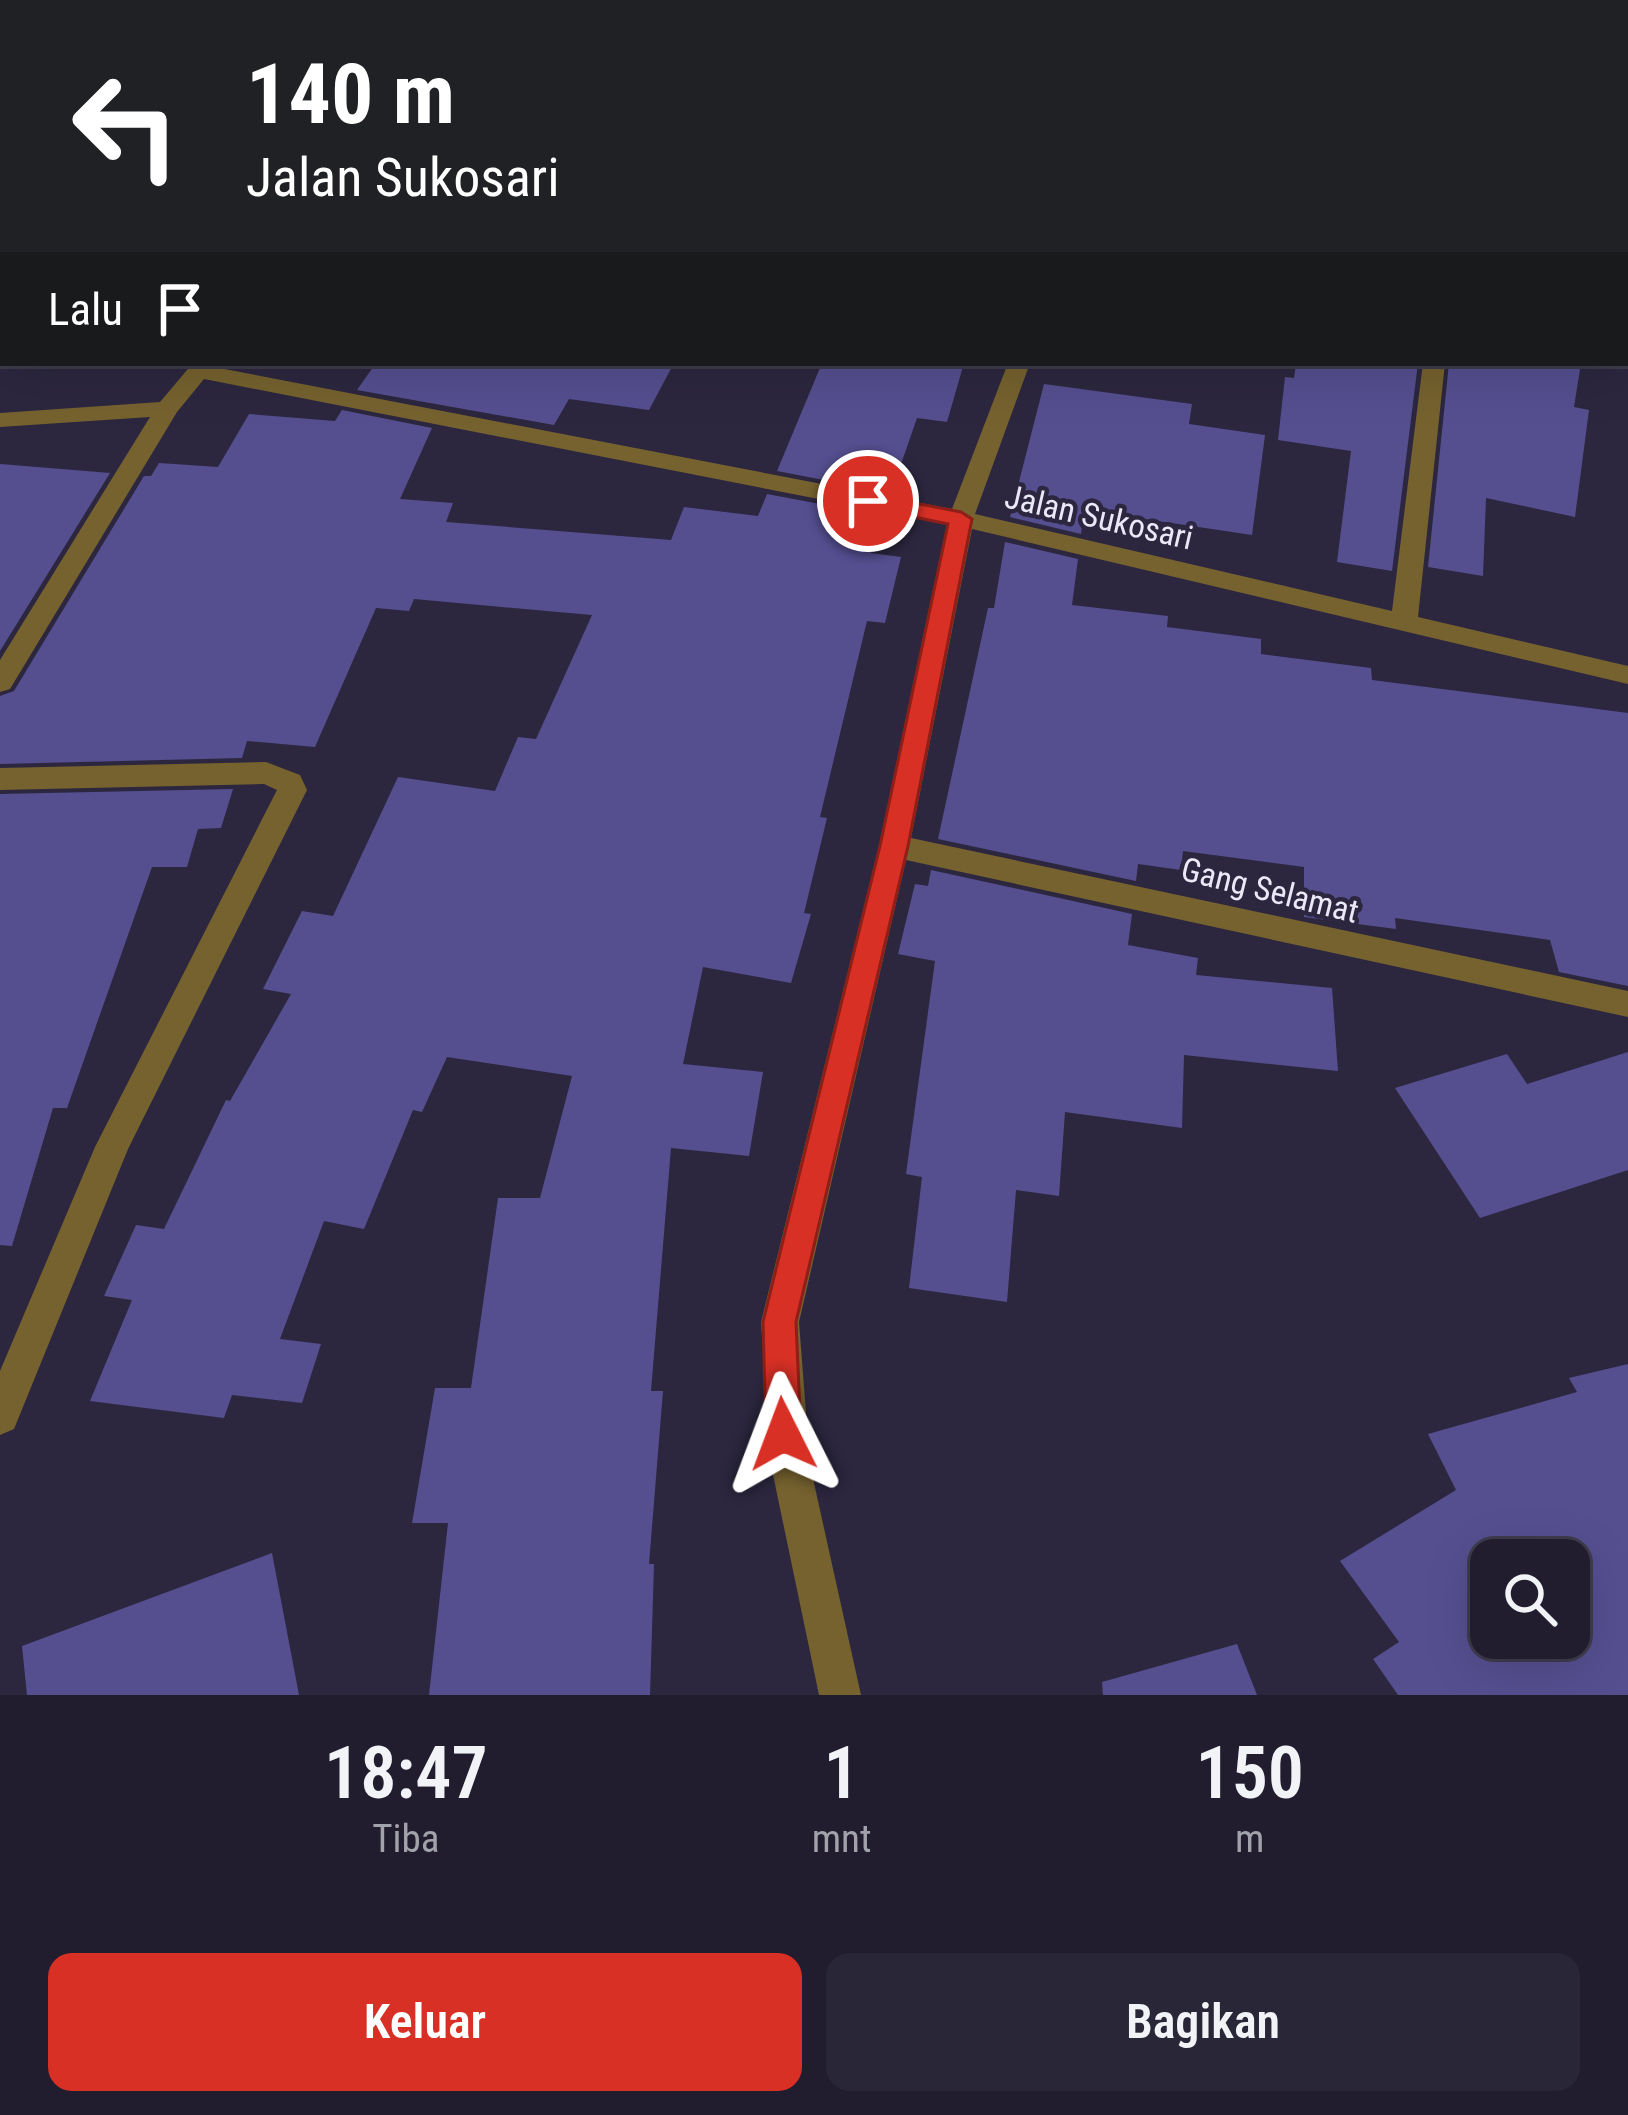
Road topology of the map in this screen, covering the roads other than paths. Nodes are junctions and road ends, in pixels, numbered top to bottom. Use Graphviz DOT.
graph roads {
  1 [pos="1018,366"];
  2 [pos="1434,366"];
  3 [pos="201,367"];
  4 [pos="167,409"];
  5 [pos="0,420"];
  6 [pos="961,519"];
  7 [pos="1404,621"];
  8 [pos="1628,675"];
  9 [pos="0,682"];
  10 [pos="0,778"];
  11 [pos="894,846"];
  12 [pos="1628,1004"];
  13 [pos="0,1416"];
  14 [pos="840,1695"];
  1 -- 6 [label="street"];
  2 -- 7 [label="street"];
  3 -- 4 [label="street"];
  3 -- 6 [label="street, Jalan Sukosari"];
  4 -- 5 [label="street"];
  4 -- 9 [label="street"];
  6 -- 7 [label="street, Jalan Sukosari"];
  6 -- 11 [label="street"];
  7 -- 8 [label="street, Jalan Sukosari"];
  10 -- 13 [label="street"];
  11 -- 12 [label="street, Gang Selamat"];
  11 -- 14 [label="street"];
}
